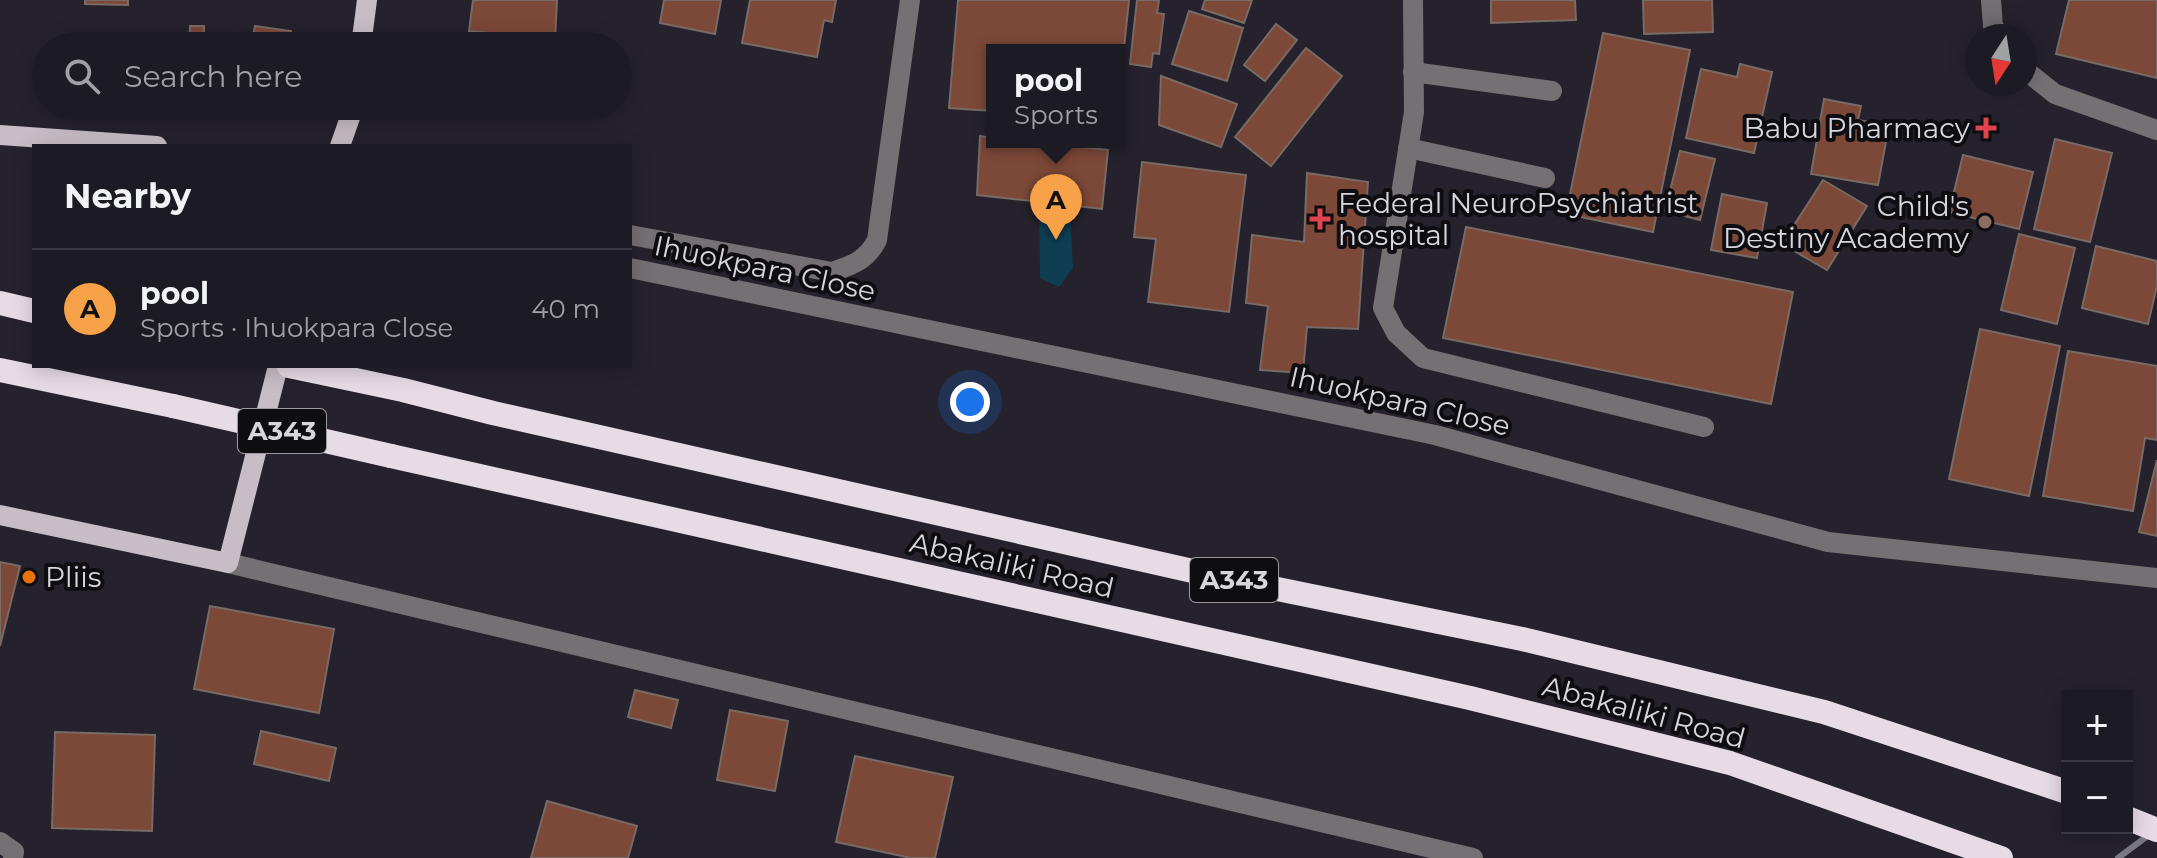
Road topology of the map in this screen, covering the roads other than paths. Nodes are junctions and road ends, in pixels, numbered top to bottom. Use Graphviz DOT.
graph roads {
  1 [pos="367,0"];
  2 [pos="910,0"];
  3 [pos="1413,0"];
  4 [pos="1991,0"];
  5 [pos="1993,24"];
  6 [pos="363,32"];
  7 [pos="1413,72"];
  8 [pos="2037,80"];
  9 [pos="1552,91"];
  10 [pos="349,120"];
  11 [pos="2157,130"];
  12 [pos="0,135"];
  13 [pos="128,144"];
  14 [pos="341,144"];
  15 [pos="1408,148"];
  16 [pos="1545,178"];
  17 [pos="632,235"];
  18 [pos="632,268"];
  19 [pos="0,303"];
  20 [pos="32,311"];
  21 [pos="277,368"];
  22 [pos="298,368"];
  23 [pos="0,370"];
  24 [pos="1704,427"];
  25 [pos="0,515"];
  26 [pos="228,563"];
  27 [pos="2157,578"];
  28 [pos="2061,790"];
  29 [pos="2133,820"];
  30 [pos="2157,830"];
  31 [pos="0,842"];
  32 [pos="13,858"];
  33 [pos="1473,858"];
  34 [pos="2001,858"];
  1 -- 6 [label="main road"];
  2 -- 17 [label="street"];
  3 -- 7 [label="street"];
  4 -- 5 [label="street"];
  7 -- 9 [label="street"];
  7 -- 15 [label="street"];
  8 -- 11 [label="street"];
  10 -- 14 [label="main road"];
  12 -- 13 [label="main road"];
  15 -- 16 [label="street"];
  15 -- 24 [label="street"];
  18 -- 27 [label="street, Ihuokpara Close"];
  19 -- 20 [label="highway"];
  21 -- 26 [label="main road"];
  22 -- 28 [label="highway, Abakaliki Road / A343"];
  23 -- 34 [label="highway, Abakaliki Road / A343, bridge"];
  25 -- 26 [label="main road"];
  26 -- 33 [label="street"];
  29 -- 30 [label="highway, bridge"];
  31 -- 32 [label="street"];
}
